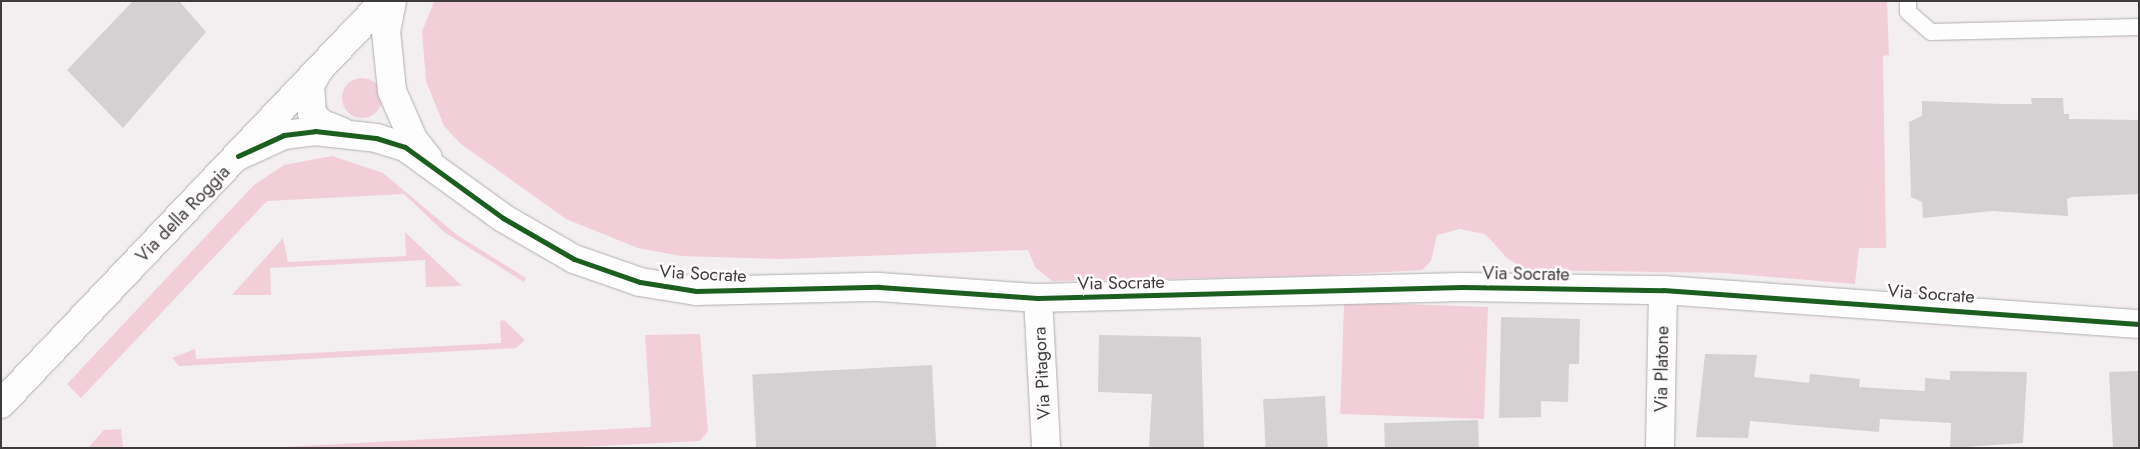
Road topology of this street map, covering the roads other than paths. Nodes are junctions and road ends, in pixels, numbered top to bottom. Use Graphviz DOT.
graph roads {
  1 [pos="384,1"];
  2 [pos="392,1"];
  3 [pos="1908,1"];
  4 [pos="2139,27"];
  5 [pos="341,47"];
  6 [pos="387,62"];
  7 [pos="317,73"];
  8 [pos="346,133"];
  9 [pos="238,156"];
  10 [pos="432,164"];
  11 [pos="1663,290"];
  12 [pos="1038,298"];
  13 [pos="2139,324"];
  14 [pos="1,404"];
  15 [pos="1046,448"];
  16 [pos="1660,448"];
  1 -- 5 [label="street, Via della Roggia"];
  2 -- 6 [label="street, Via Socrate"];
  3 -- 4 [label="lane"];
  5 -- 6 [label="street"];
  5 -- 7 [label="street, Via della Roggia"];
  6 -- 10 [label="street, Via Socrate"];
  7 -- 8 [label="street"];
  7 -- 9 [label="street, Via della Roggia"];
  8 -- 9 [label="street, Via Socrate"];
  8 -- 10 [label="street, Via Socrate"];
  9 -- 14 [label="street, Via della Roggia"];
  10 -- 12 [label="street, Via Socrate"];
  11 -- 12 [label="street, Via Socrate"];
  11 -- 13 [label="street, Via Socrate"];
  11 -- 16 [label="street, Via Platone"];
  12 -- 15 [label="street, Via Pitagora"];
}
